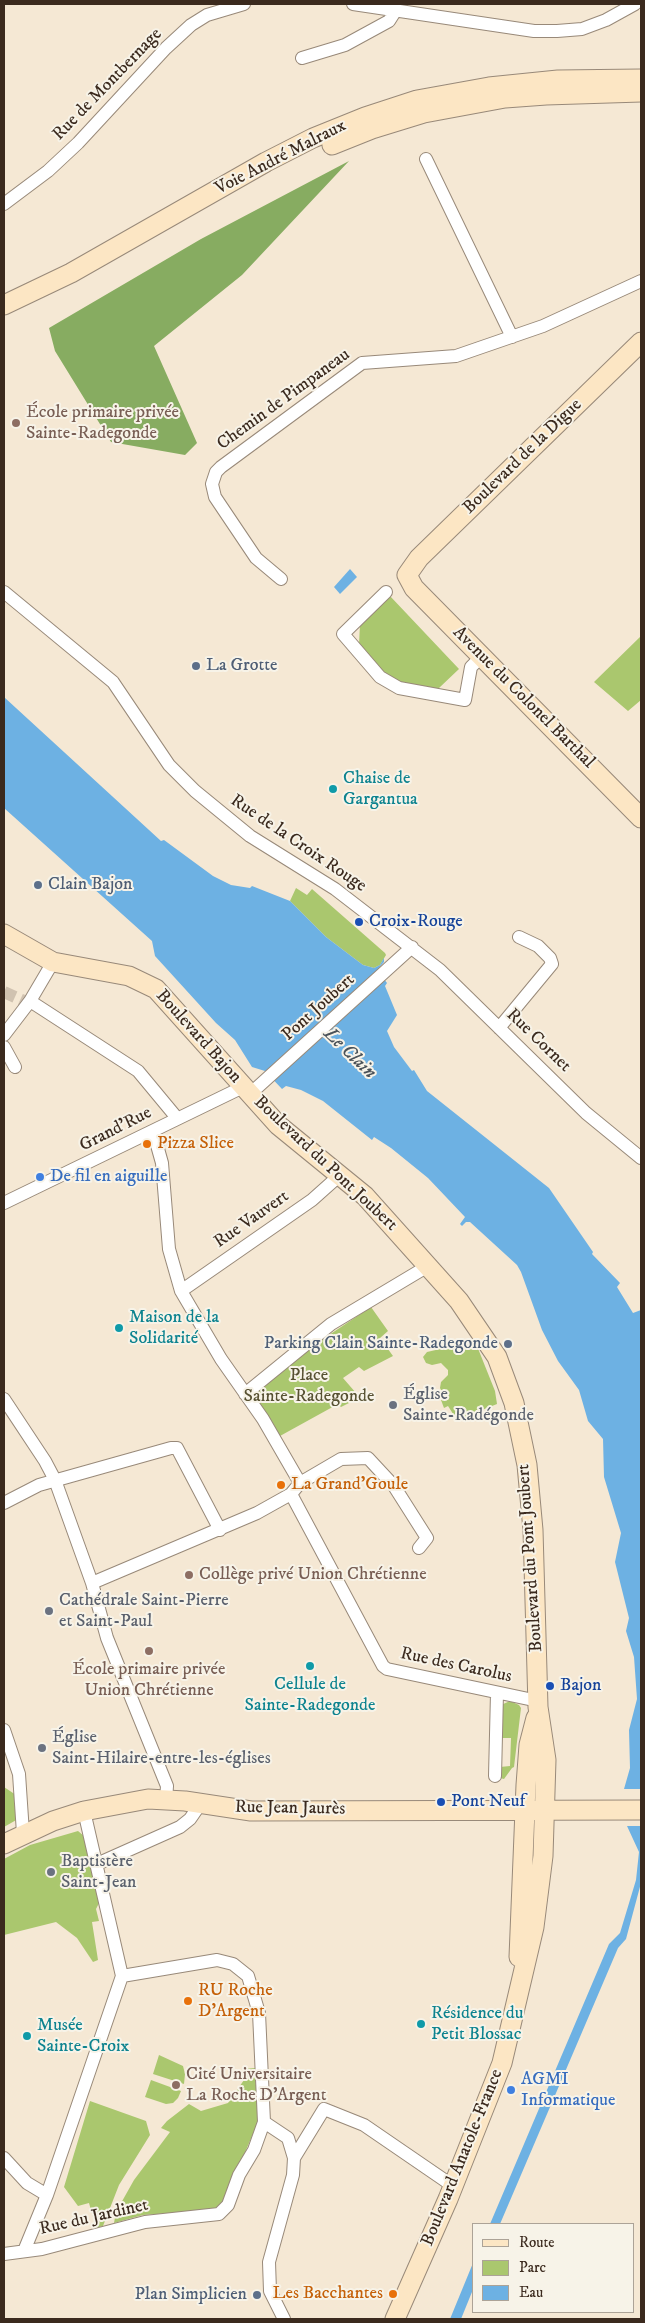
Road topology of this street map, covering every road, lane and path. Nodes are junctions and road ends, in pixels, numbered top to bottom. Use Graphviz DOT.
graph roads {
  1 [pos="244,4"];
  2 [pos="353,4"];
  3 [pos="635,4"];
  4 [pos="396,10"];
  5 [pos="302,58"];
  6 [pos="641,79"];
  7 [pos="641,92"];
  8 [pos="426,160"];
  9 [pos="4,204"];
  10 [pos="641,281"];
  11 [pos="38,296"];
  12 [pos="4,305"];
  13 [pos="4,319"];
  14 [pos="512,338"];
  15 [pos="641,342"];
  16 [pos="407,575"];
  17 [pos="281,579"];
  18 [pos="4,592"];
  19 [pos="386,592"];
  20 [pos="482,656"];
  21 [pos="641,818"];
  22 [pos="4,934"];
  23 [pos="519,937"];
  24 [pos="412,947"];
  25 [pos="53,962"];
  26 [pos="27,1001"];
  27 [pos="499,1028"];
  28 [pos="4,1035"];
  29 [pos="4,1047"];
  30 [pos="14,1067"];
  31 [pos="246,1090"];
  32 [pos="178,1118"];
  33 [pos="153,1130"];
  34 [pos="641,1158"];
  35 [pos="340,1175"];
  36 [pos="4,1204"];
  37 [pos="428,1266"];
  38 [pos="181,1291"];
  39 [pos="245,1394"];
  40 [pos="4,1399"];
  41 [pos="55,1480"];
  42 [pos="300,1483"];
  43 [pos="291,1494"];
  44 [pos="4,1503"];
  45 [pos="220,1530"];
  46 [pos="419,1548"];
  47 [pos="92,1583"];
  48 [pos="497,1693"];
  49 [pos="538,1704"];
  50 [pos="4,1730"];
  51 [pos="495,1776"];
  52 [pos="166,1800"];
  53 [pos="201,1804"];
  54 [pos="641,1810"];
  55 [pos="84,1811"];
  56 [pos="525,1811"];
  57 [pos="545,1811"];
  58 [pos="23,1833"];
  59 [pos="4,1844"];
  60 [pos="97,1864"];
  61 [pos="122,1976"];
  62 [pos="519,1993"];
  63 [pos="264,2122"];
  64 [pos="4,2158"];
  65 [pos="294,2158"];
  66 [pos="453,2186"];
  67 [pos="47,2195"];
  68 [pos="24,2251"];
  69 [pos="4,2254"];
  70 [pos="284,2319"];
  71 [pos="396,2319"];
  1 -- 9 [label="street, Rue de Montbernage"];
  2 -- 4 [label="street"];
  3 -- 4 [label="street"];
  4 -- 5 [label="street"];
  6 -- 11 [label="main road, Voie André Malraux"];
  7 -- 11 [label="main road, Voie André Malraux"];
  8 -- 14 [label="street"];
  10 -- 14 [label="street, Chemin de Pimpaneau"];
  11 -- 12 [label="main road, Voie André Malraux"];
  11 -- 13 [label="main road, Voie André Malraux"];
  14 -- 17 [label="street, Chemin de Pimpaneau"];
  15 -- 16 [label="main road, Boulevard de la Digue"];
  16 -- 20 [label="main road, Avenue du Colonel Barthal"];
  18 -- 24 [label="street, Rue de la Croix Rouge"];
  19 -- 20 [label="street"];
  20 -- 21 [label="main road, Avenue du Colonel Barthal"];
  22 -- 25 [label="main road, Boulevard Bajon"];
  23 -- 27 [label="street"];
  24 -- 27 [label="street, Rue Cornet"];
  24 -- 31 [label="street, Pont Joubert"];
  25 -- 26 [label="street"];
  25 -- 31 [label="main road, Boulevard Bajon"];
  26 -- 28 [label="street"];
  26 -- 32 [label="street"];
  27 -- 34 [label="street, Rue Cornet"];
  29 -- 30 [label="street"];
  31 -- 32 [label="street, Grand'Rue"];
  31 -- 35 [label="main road, Boulevard du Pont Joubert"];
  32 -- 33 [label="street, Grand'Rue"];
  33 -- 36 [label="street, Grand'Rue"];
  33 -- 38 [label="street"];
  35 -- 37 [label="main road, Boulevard du Pont Joubert"];
  35 -- 38 [label="street, Rue Vauvert"];
  37 -- 39 [label="street"];
  37 -- 49 [label="main road, Boulevard du Pont Joubert"];
  38 -- 39 [label="street"];
  39 -- 42 [label="street"];
  40 -- 41 [label="street"];
  41 -- 44 [label="street"];
  41 -- 45 [label="street"];
  41 -- 47 [label="street"];
  42 -- 43 [label="street"];
  42 -- 46 [label="street"];
  43 -- 45 [label="street"];
  43 -- 48 [label="street, Rue des Carolus"];
  45 -- 47 [label="street"];
  47 -- 52 [label="street"];
  48 -- 49 [label="street, Rue des Carolus"];
  48 -- 51 [label="street"];
  49 -- 56 [label="main road, Boulevard du Pont Joubert"];
  49 -- 57 [label="main road, Boulevard du Pont Joubert"];
  50 -- 58 [label="street"];
  52 -- 53 [label="main road, Rue Jean Jaurès"];
  52 -- 55 [label="main road, Rue Jean Jaurès"];
  53 -- 56 [label="main road, Rue Jean Jaurès"];
  53 -- 60 [label="street"];
  54 -- 57 [label="main road"];
  55 -- 58 [label="main road, Rue Jean Jaurès"];
  55 -- 60 [label="street"];
  56 -- 57 [label="main road, Rue Jean Jaurès"];
  56 -- 62 [label="main road, Boulevard Anatole-France"];
  57 -- 62 [label="main road, Boulevard Anatole-France"];
  58 -- 59 [label="main road, Rue Jean Jaurès"];
  60 -- 61 [label="street"];
  61 -- 63 [label="street"];
  61 -- 67 [label="street"];
  62 -- 66 [label="main road, Boulevard Anatole-France"];
  63 -- 65 [label="street"];
  63 -- 68 [label="street, Rue du Jardinet"];
  64 -- 67 [label="street"];
  65 -- 66 [label="street"];
  65 -- 70 [label="street"];
  66 -- 71 [label="main road, Boulevard Anatole-France"];
  67 -- 68 [label="street"];
  68 -- 69 [label="street, Rue du Jardinet"];
}
